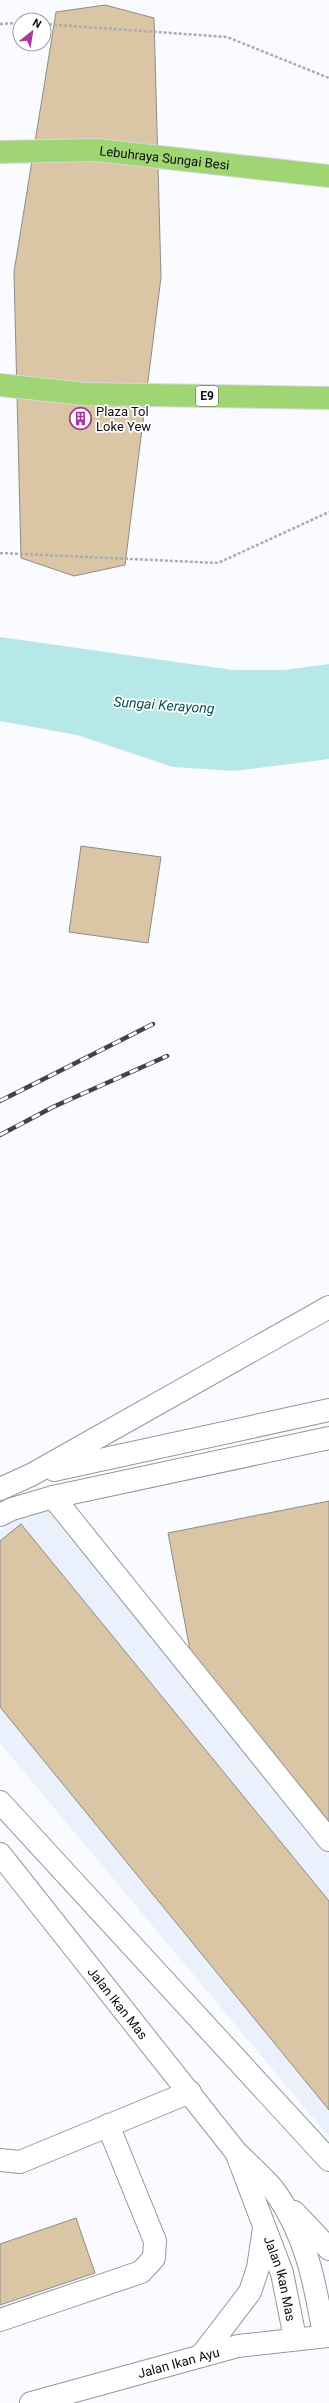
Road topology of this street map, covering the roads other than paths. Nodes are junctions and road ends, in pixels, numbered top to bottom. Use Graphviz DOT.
graph roads {
  1 [pos="0,152"];
  2 [pos="329,176"];
  3 [pos="0,385"];
  4 [pos="329,398"];
  5 [pos="329,1307"];
  6 [pos="329,1410"];
  7 [pos="329,1438"];
  8 [pos="31,1475"];
  9 [pos="0,1489"];
  10 [pos="53,1497"];
  11 [pos="4,1514"];
  12 [pos="0,1802"];
  13 [pos="329,1840"];
  14 [pos="0,1854"];
  15 [pos="190,2092"];
  16 [pos="108,2126"];
  17 [pos="236,2152"];
  18 [pos="0,2160"];
  19 [pos="329,2160"];
  20 [pos="273,2189"];
  21 [pos="264,2225"];
  22 [pos="329,2249"];
  23 [pos="0,2320"];
  24 [pos="326,2336"];
  25 [pos="295,2338"];
  26 [pos="200,2356"];
  27 [pos="31,2403"];
  1 -- 2 [label="highway, Lebuhraya Sungai Besi"];
  3 -- 4 [label="highway, E9"];
  5 -- 8 [label="street"];
  6 -- 8 [label="street"];
  7 -- 10 [label="street"];
  8 -- 9 [label="street"];
  10 -- 11 [label="street"];
  10 -- 13 [label="street"];
  12 -- 19 [label="street"];
  14 -- 15 [label="street, Jalan Ikan Mas"];
  15 -- 16 [label="street"];
  15 -- 17 [label="street, Jalan Ikan Mas"];
  16 -- 18 [label="street"];
  16 -- 23 [label="street"];
  17 -- 20 [label="street, Jalan Ikan Mas"];
  17 -- 21 [label="street, Jalan Ikan Mas"];
  20 -- 22 [label="street"];
  20 -- 24 [label="street, Jalan Ikan Mas"];
  21 -- 25 [label="street, Jalan Ikan Mas"];
  21 -- 26 [label="street"];
  24 -- 25 [label="street, Jalan Ikan Ayu"];
  25 -- 26 [label="street, Jalan Ikan Ayu"];
  26 -- 27 [label="street, Jalan Ikan Ayu"];
}
